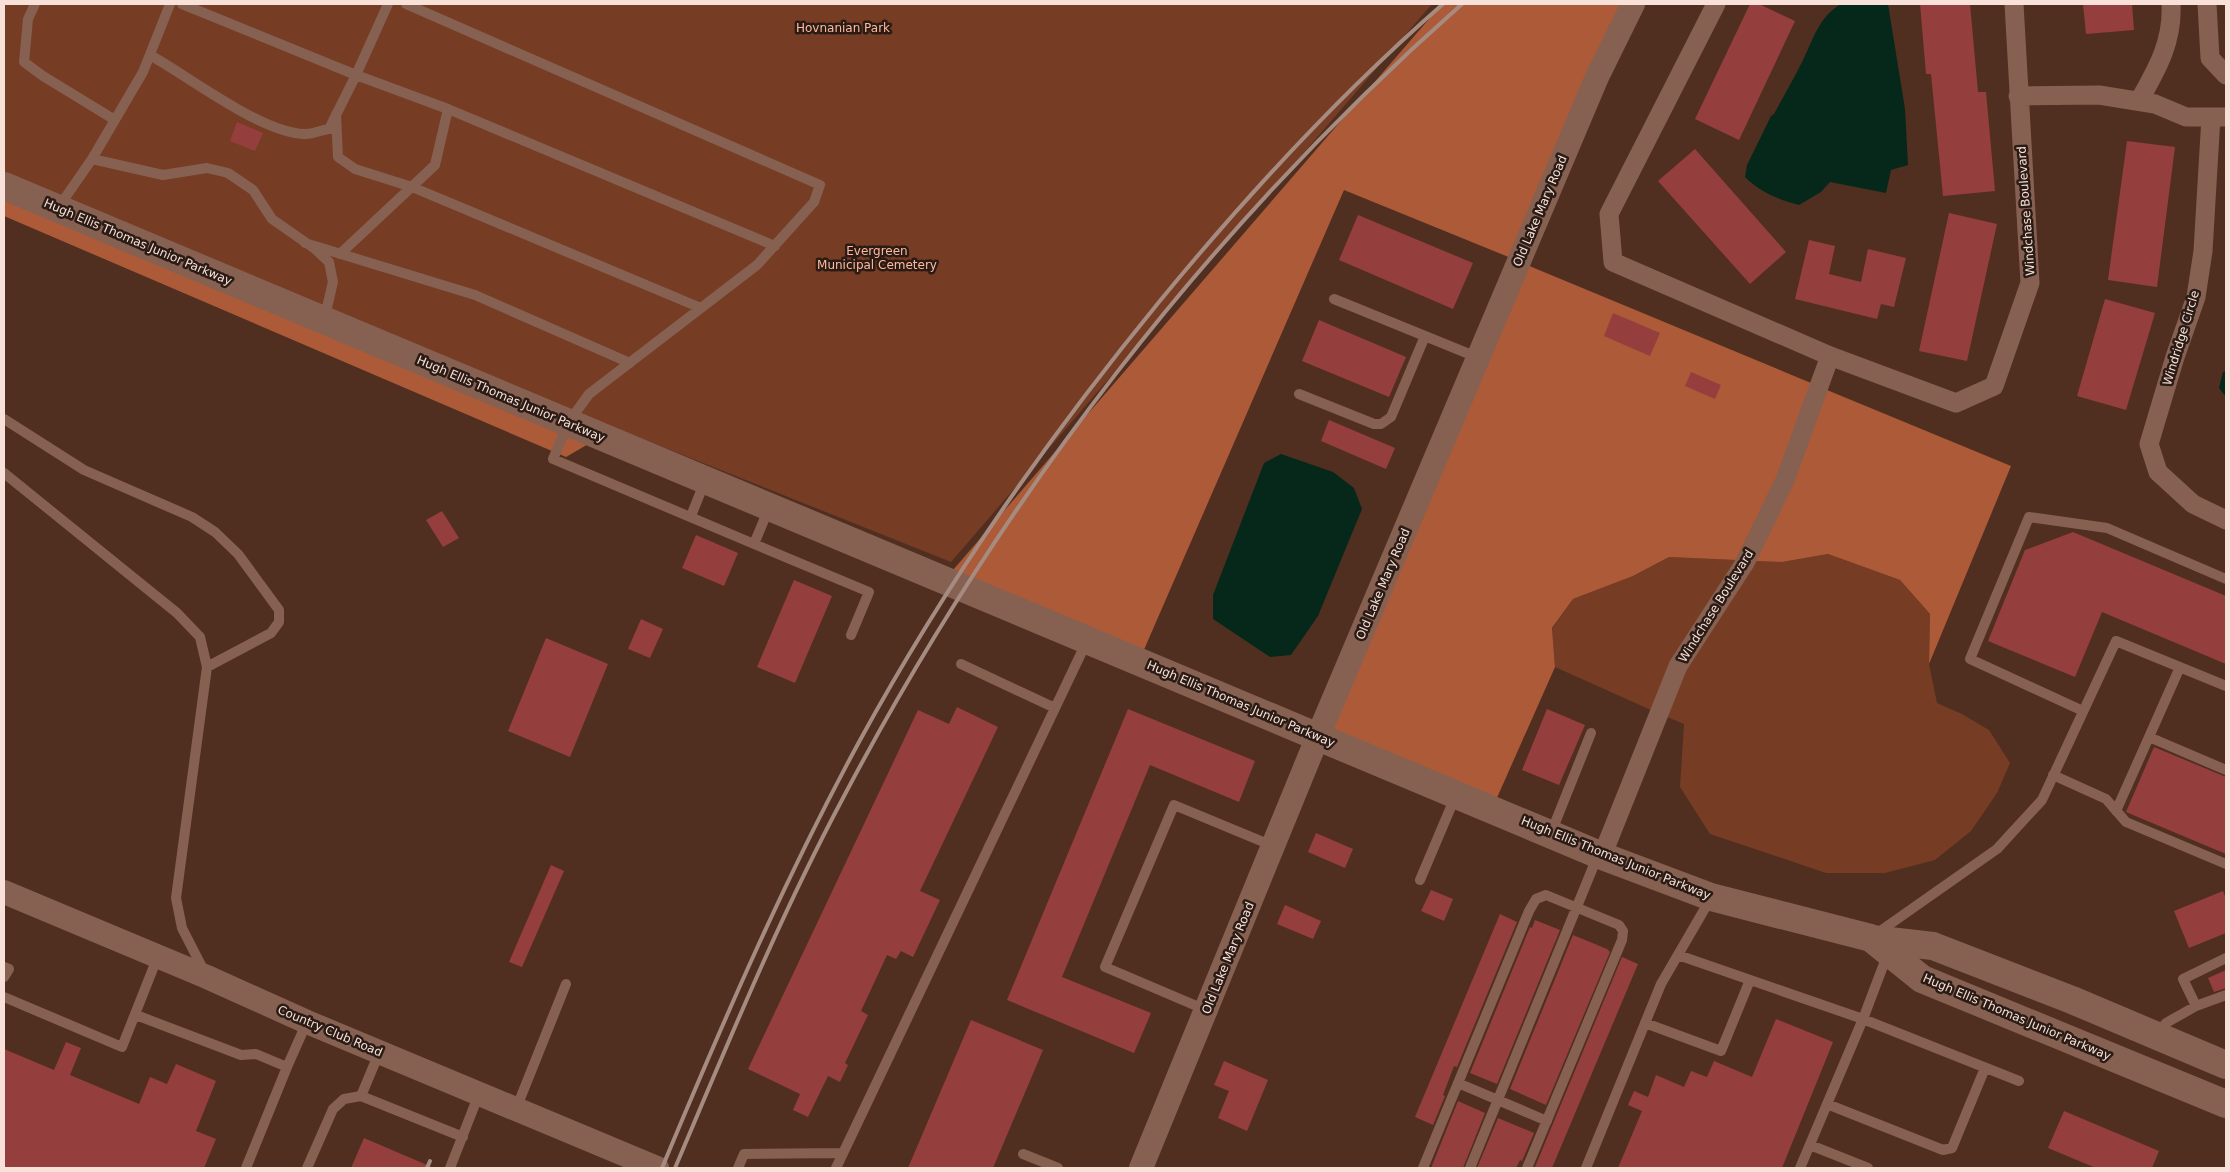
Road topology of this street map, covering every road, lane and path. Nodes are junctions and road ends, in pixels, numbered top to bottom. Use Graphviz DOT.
graph roads {
  1 [pos="35,4"];
  2 [pos="170,4"];
  3 [pos="182,4"];
  4 [pos="388,4"];
  5 [pos="406,4"];
  6 [pos="1633,4"];
  7 [pos="1716,4"];
  8 [pos="2014,4"];
  9 [pos="2171,4"];
  10 [pos="2207,4"];
  11 [pos="150,55"];
  12 [pos="2226,75"];
  13 [pos="356,76"];
  14 [pos="2018,96"];
  15 [pos="2139,101"];
  16 [pos="448,109"];
  17 [pos="336,114"];
  18 [pos="2218,117"];
  19 [pos="114,120"];
  20 [pos="92,159"];
  21 [pos="4,186"];
  22 [pos="412,187"];
  23 [pos="58,208"];
  24 [pos="305,243"];
  25 [pos="775,246"];
  26 [pos="340,254"];
  27 [pos="1334,299"];
  28 [pos="702,308"];
  29 [pos="324,321"];
  30 [pos="1425,336"];
  31 [pos="1830,356"];
  32 [pos="1479,358"];
  33 [pos="630,363"];
  34 [pos="1299,394"];
  35 [pos="4,419"];
  36 [pos="568,423"];
  37 [pos="4,473"];
  38 [pos="705,481"];
  39 [pos="769,507"];
  40 [pos="691,516"];
  41 [pos="2226,520"];
  42 [pos="754,544"];
  43 [pos="2226,579"];
  44 [pos="851,635"];
  45 [pos="1087,640"];
  46 [pos="961,664"];
  47 [pos="207,667"];
  48 [pos="2180,667"];
  49 [pos="2226,686"];
  50 [pos="1055,708"];
  51 [pos="2084,711"];
  52 [pos="1591,733"];
  53 [pos="1318,736"];
  54 [pos="2149,737"];
  55 [pos="2226,770"];
  56 [pos="2053,775"];
  57 [pos="1457,794"];
  58 [pos="2116,811"];
  59 [pos="1551,834"];
  60 [pos="1273,846"];
  61 [pos="1600,855"];
  62 [pos="2226,864"];
  63 [pos="1420,880"];
  64 [pos="4,892"];
  65 [pos="1711,897"];
  66 [pos="1577,908"];
  67 [pos="1884,944"];
  68 [pos="1678,954"];
  69 [pos="158,956"];
  70 [pos="2226,958"];
  71 [pos="4,967"];
  72 [pos="207,976"];
  73 [pos="4,977"];
  74 [pos="1750,980"];
  75 [pos="566,984"];
  76 [pos="2226,995"];
  77 [pos="4,997"];
  78 [pos="2196,1006"];
  79 [pos="1207,1010"];
  80 [pos="136,1015"];
  81 [pos="1863,1019"];
  82 [pos="307,1022"];
  83 [pos="1645,1023"];
  84 [pos="2156,1035"];
  85 [pos="380,1053"];
  86 [pos="2226,1065"];
  87 [pos="287,1066"];
  88 [pos="1986,1068"];
  89 [pos="2019,1081"];
  90 [pos="1458,1083"];
  91 [pos="479,1094"];
  92 [pos="361,1096"];
  93 [pos="1498,1100"];
  94 [pos="1827,1104"];
  95 [pos="2226,1104"];
  96 [pos="516,1110"];
  97 [pos="1547,1121"];
  98 [pos="463,1137"];
  99 [pos="1810,1145"];
  100 [pos="844,1153"];
  101 [pos="1023,1154"];
  102 [pos="246,1168"];
  103 [pos="308,1168"];
  104 [pos="450,1168"];
  105 [pos="657,1168"];
  106 [pos="738,1168"];
  107 [pos="836,1168"];
  108 [pos="1058,1168"];
  109 [pos="1141,1168"];
  110 [pos="1423,1168"];
  111 [pos="1470,1168"];
  112 [pos="1527,1168"];
  113 [pos="1586,1168"];
  114 [pos="1800,1168"];
  115 [pos="1868,1168"];
  1 -- 19 [label="lane"];
  2 -- 11 [label="lane"];
  3 -- 13 [label="lane"];
  4 -- 13 [label="lane"];
  5 -- 25 [label="lane"];
  6 -- 32 [label="street, Old Lake Mary Road"];
  7 -- 31 [label="street, Windchase Boulevard"];
  8 -- 14 [label="street, Windchase Boulevard"];
  9 -- 15 [label="street"];
  10 -- 12 [label="street"];
  11 -- 17 [label="lane"];
  11 -- 19 [label="lane"];
  13 -- 16 [label="lane"];
  13 -- 17 [label="lane"];
  14 -- 15 [label="street, Windridge Circle"];
  14 -- 31 [label="street, Windchase Boulevard"];
  15 -- 18 [label="street, Windridge Circle"];
  16 -- 22 [label="lane"];
  16 -- 25 [label="lane"];
  17 -- 22 [label="lane"];
  18 -- 41 [label="street, Windridge Circle"];
  19 -- 20 [label="lane"];
  20 -- 23 [label="lane"];
  20 -- 24 [label="lane"];
  21 -- 23 [label="main road, Hugh Ellis Thomas Junior Parkway"];
  22 -- 26 [label="lane"];
  22 -- 28 [label="lane"];
  23 -- 29 [label="main road, Hugh Ellis Thomas Junior Parkway"];
  24 -- 26 [label="lane"];
  24 -- 29 [label="lane"];
  25 -- 28 [label="lane"];
  26 -- 33 [label="lane"];
  27 -- 30 [label="lane"];
  28 -- 33 [label="lane"];
  29 -- 36 [label="main road, Hugh Ellis Thomas Junior Parkway"];
  30 -- 32 [label="lane"];
  30 -- 34 [label="lane"];
  31 -- 61 [label="street, Windchase Boulevard"];
  32 -- 53 [label="street, Old Lake Mary Road"];
  33 -- 36 [label="lane"];
  35 -- 47 [label="lane"];
  36 -- 38 [label="main road, Hugh Ellis Thomas Junior Parkway"];
  36 -- 40 [label="lane"];
  37 -- 47 [label="lane"];
  38 -- 39 [label="main road, Hugh Ellis Thomas Junior Parkway"];
  38 -- 40 [label="lane"];
  39 -- 42 [label="lane"];
  39 -- 45 [label="main road, Hugh Ellis Thomas Junior Parkway"];
  40 -- 42 [label="lane"];
  42 -- 44 [label="lane"];
  43 -- 51 [label="lane"];
  45 -- 50 [label="lane"];
  45 -- 53 [label="main road, Hugh Ellis Thomas Junior Parkway"];
  46 -- 50 [label="lane"];
  47 -- 72 [label="lane"];
  48 -- 49 [label="lane"];
  48 -- 51 [label="lane"];
  48 -- 54 [label="lane"];
  50 -- 100 [label="lane"];
  51 -- 56 [label="lane"];
  52 -- 59 [label="lane"];
  53 -- 57 [label="main road, Hugh Ellis Thomas Junior Parkway"];
  53 -- 60 [label="street, Old Lake Mary Road"];
  54 -- 55 [label="lane"];
  54 -- 58 [label="lane"];
  56 -- 58 [label="lane"];
  56 -- 67 [label="lane"];
  57 -- 59 [label="main road, Hugh Ellis Thomas Junior Parkway"];
  57 -- 63 [label="lane"];
  58 -- 62 [label="lane"];
  59 -- 61 [label="main road, Hugh Ellis Thomas Junior Parkway"];
  60 -- 79 [label="street, Old Lake Mary Road"];
  60 -- 79 [label="lane"];
  61 -- 65 [label="main road, Hugh Ellis Thomas Junior Parkway"];
  61 -- 66 [label="lane"];
  64 -- 69 [label="street, Country Club Road"];
  65 -- 67 [label="main road, Hugh Ellis Thomas Junior Parkway"];
  65 -- 68 [label="lane"];
  66 -- 90 [label="lane"];
  66 -- 93 [label="lane"];
  66 -- 97 [label="lane"];
  67 -- 81 [label="lane"];
  67 -- 84 [label="main road"];
  67 -- 95 [label="main road, Hugh Ellis Thomas Junior Parkway"];
  68 -- 74 [label="lane"];
  68 -- 83 [label="lane"];
  69 -- 72 [label="street, Country Club Road"];
  69 -- 80 [label="lane"];
  70 -- 78 [label="lane"];
  71 -- 73 [label="lane"];
  72 -- 82 [label="street, Country Club Road"];
  74 -- 81 [label="lane"];
  74 -- 83 [label="lane"];
  75 -- 96 [label="lane"];
  76 -- 78 [label="lane"];
  77 -- 80 [label="lane"];
  78 -- 84 [label="lane"];
  79 -- 109 [label="street, Old Lake Mary Road"];
  80 -- 87 [label="lane"];
  81 -- 88 [label="lane"];
  81 -- 94 [label="lane"];
  82 -- 85 [label="street, Country Club Road"];
  82 -- 87 [label="lane"];
  83 -- 113 [label="lane"];
  84 -- 86 [label="main road"];
  85 -- 91 [label="street, Country Club Road"];
  85 -- 92 [label="lane"];
  87 -- 102 [label="lane"];
  88 -- 89 [label="lane"];
  88 -- 94 [label="lane"];
  90 -- 93 [label="lane"];
  90 -- 110 [label="lane"];
  91 -- 96 [label="street, Country Club Road"];
  91 -- 98 [label="lane"];
  92 -- 98 [label="lane"];
  92 -- 103 [label="lane"];
  93 -- 97 [label="lane"];
  93 -- 111 [label="lane"];
  94 -- 99 [label="lane"];
  96 -- 105 [label="street, Country Club Road"];
  97 -- 112 [label="lane"];
  98 -- 104 [label="lane"];
  99 -- 114 [label="lane"];
  99 -- 115 [label="lane"];
  100 -- 106 [label="lane"];
  100 -- 107 [label="lane"];
  101 -- 108 [label="lane"];
}
